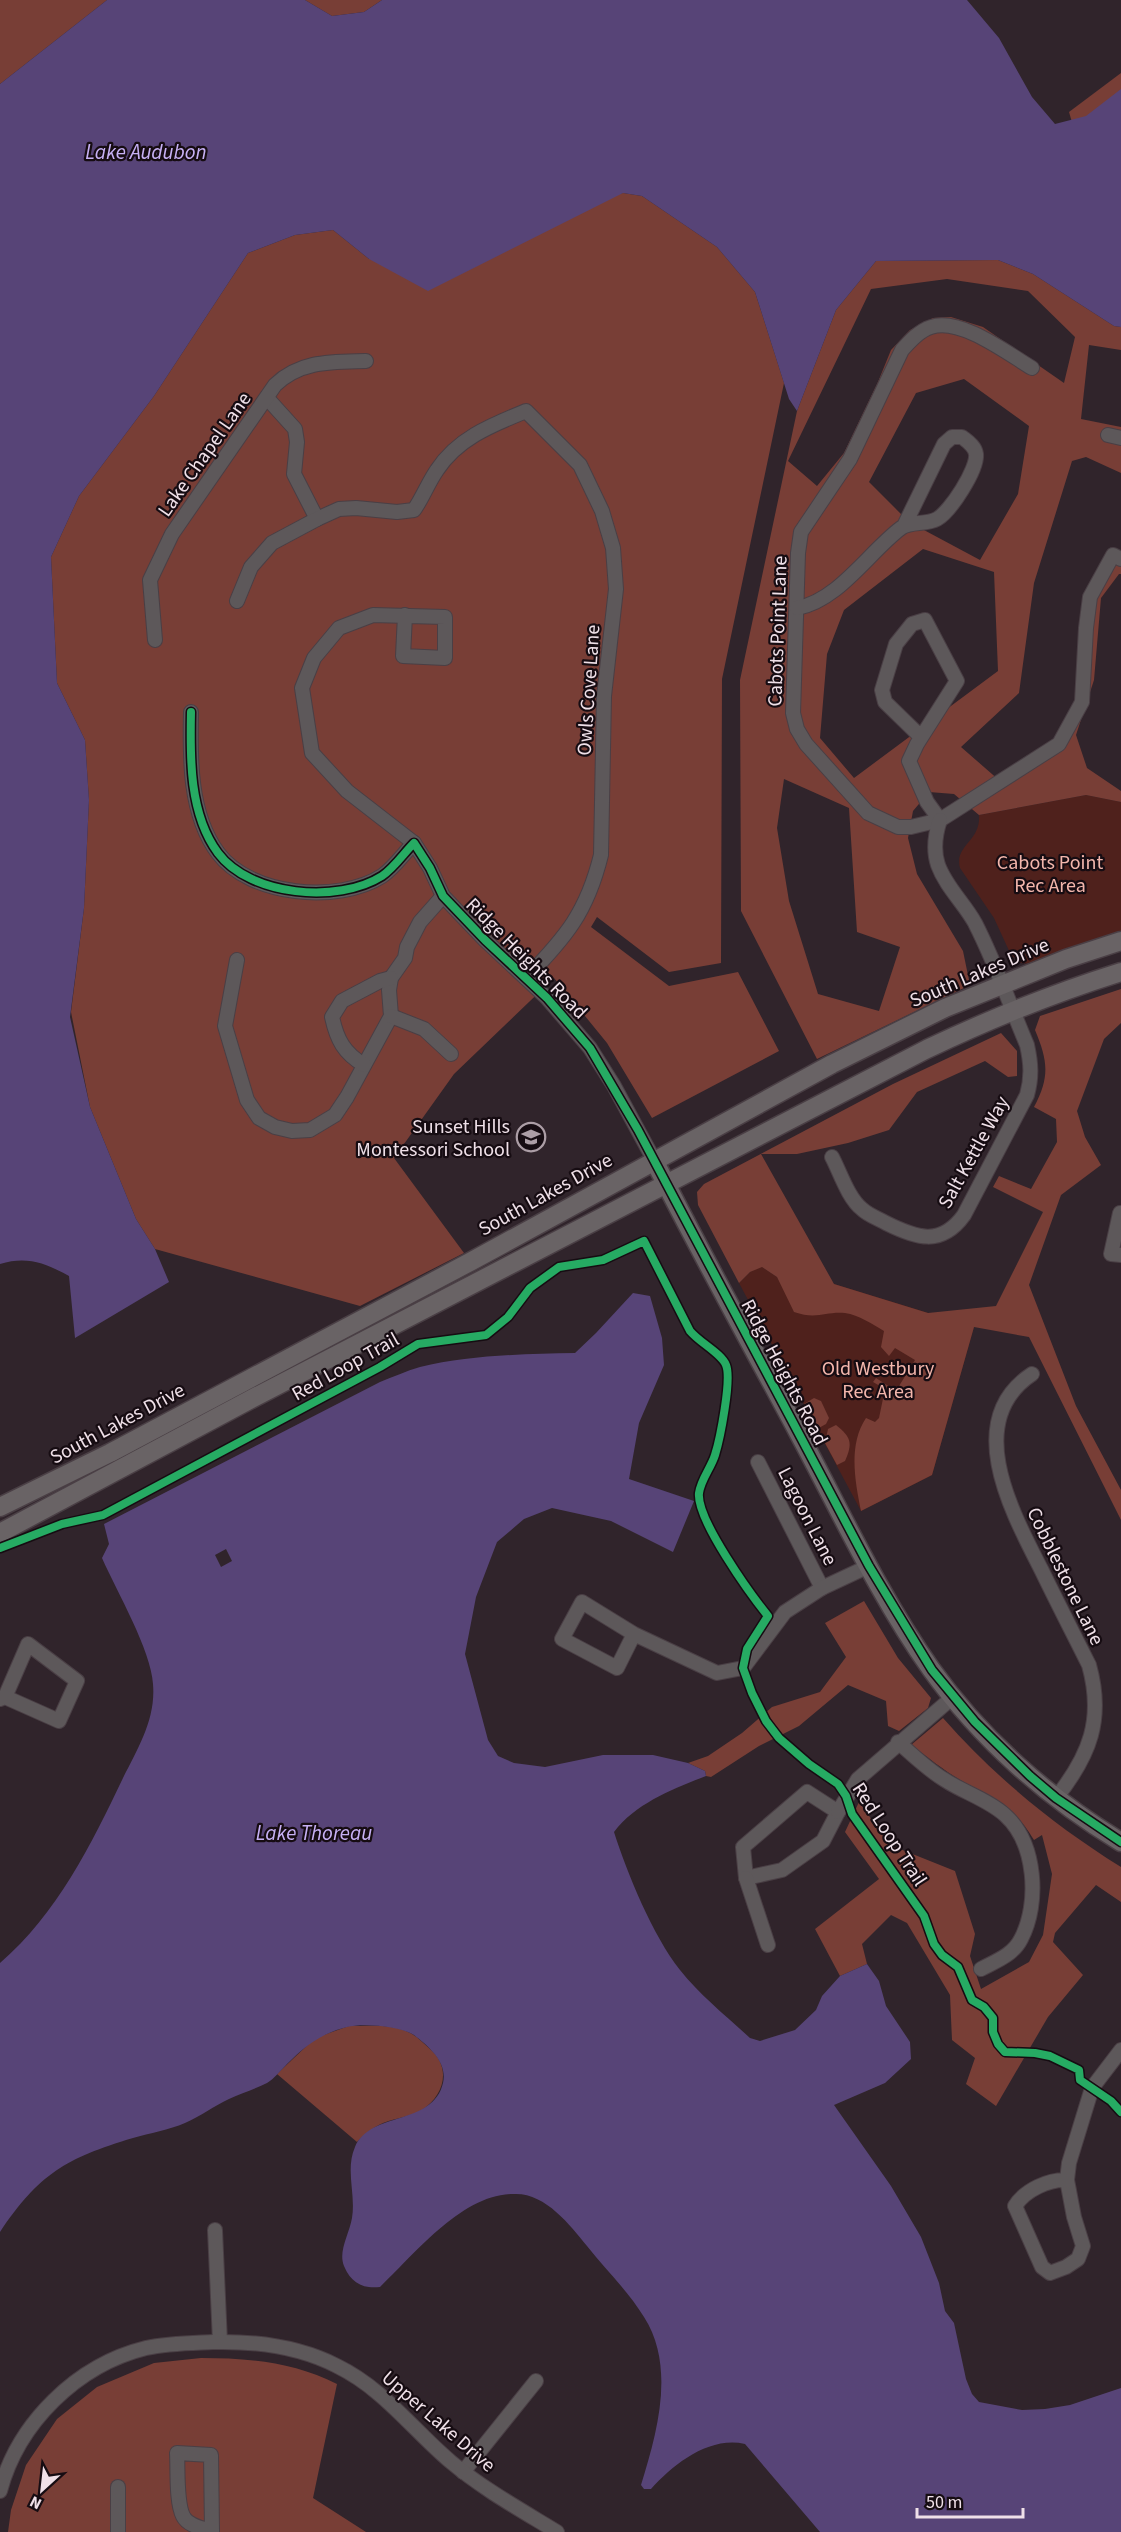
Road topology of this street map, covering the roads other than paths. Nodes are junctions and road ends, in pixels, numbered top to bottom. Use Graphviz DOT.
graph roads {
  1 [pos="366,361"];
  2 [pos="1032,368"];
  3 [pos="267,398"];
  4 [pos="317,519"];
  5 [pos="904,526"];
  6 [pos="1121,559"];
  7 [pos="237,601"];
  8 [pos="797,608"];
  9 [pos="405,615"];
  10 [pos="156,640"];
  11 [pos="191,712"];
  12 [pos="921,737"];
  13 [pos="940,820"];
  14 [pos="414,843"];
  15 [pos="443,896"];
  16 [pos="1121,941"];
  17 [pos="237,960"];
  18 [pos="1121,972"];
  19 [pos="391,978"];
  20 [pos="526,978"];
  21 [pos="1002,984"];
  22 [pos="1013,1011"];
  23 [pos="391,1016"];
  24 [pos="451,1054"];
  25 [pos="364,1065"];
  26 [pos="832,1157"];
  27 [pos="654,1160"];
  28 [pos="667,1185"];
  29 [pos="1120,1213"];
  30 [pos="1121,1256"];
  31 [pos="1032,1374"];
  32 [pos="758,1461"];
  33 [pos="0,1507"];
  34 [pos="0,1533"];
  35 [pos="869,1566"];
  36 [pos="822,1588"];
  37 [pos="634,1635"];
  38 [pos="953,1697"];
  39 [pos="2,1698"];
  40 [pos="898,1742"];
  41 [pos="1056,1798"];
  42 [pos="838,1812"];
  43 [pos="1121,1842"];
  44 [pos="746,1878"];
  45 [pos="768,1945"];
  46 [pos="981,1969"];
  47 [pos="1121,2050"];
  48 [pos="1067,2180"];
  49 [pos="215,2230"];
  50 [pos="220,2342"];
  51 [pos="536,2381"];
  52 [pos="464,2472"];
  53 [pos="118,2487"];
  54 [pos="0,2491"];
  55 [pos="212,2531"];
  56 [pos="118,2532"];
  57 [pos="557,2532"];
  1 -- 3 [label="street, Lake Chapel Lane"];
  2 -- 8 [label="street, Cabots Point Lane"];
  3 -- 4 [label="street"];
  3 -- 10 [label="street, Lake Chapel Lane"];
  4 -- 7 [label="street"];
  4 -- 20 [label="street, Owls Cove Lane"];
  5 -- 5 [label="street"];
  5 -- 8 [label="street"];
  6 -- 13 [label="street, Cabots Point Lane"];
  8 -- 13 [label="street, Cabots Point Lane"];
  9 -- 14 [label="street"];
  11 -- 14 [label="street"];
  12 -- 12 [label="street"];
  12 -- 13 [label="street"];
  13 -- 21 [label="street"];
  14 -- 15 [label="street"];
  15 -- 19 [label="street"];
  15 -- 20 [label="street, Ridge Heights Road"];
  16 -- 21 [label="main road, South Lakes Drive"];
  17 -- 25 [label="street"];
  18 -- 22 [label="main road, South Lakes Drive"];
  19 -- 23 [label="street"];
  19 -- 25 [label="street"];
  20 -- 27 [label="street, Ridge Heights Road"];
  21 -- 22 [label="street"];
  21 -- 27 [label="main road, South Lakes Drive"];
  22 -- 26 [label="street, Salt Kettle Way"];
  22 -- 28 [label="main road, South Lakes Drive"];
  23 -- 24 [label="street"];
  23 -- 25 [label="street"];
  27 -- 28 [label="main road, Ridge Heights Road"];
  27 -- 33 [label="main road, South Lakes Drive"];
  28 -- 34 [label="main road, South Lakes Drive"];
  28 -- 35 [label="main road, Ridge Heights Road"];
  29 -- 30 [label="street"];
  31 -- 41 [label="street, Cobblestone Lane"];
  32 -- 36 [label="street, Lagoon Lane"];
  35 -- 36 [label="street"];
  35 -- 38 [label="main road, Ridge Heights Road"];
  36 -- 37 [label="street"];
  37 -- 37 [label="street"];
  38 -- 40 [label="street"];
  38 -- 41 [label="main road, Ridge Heights Road"];
  39 -- 39 [label="street"];
  40 -- 42 [label="street"];
  40 -- 46 [label="street"];
  41 -- 43 [label="main road, Ridge Heights Road"];
  42 -- 44 [label="street"];
  42 -- 44 [label="street"];
  44 -- 45 [label="street"];
  47 -- 48 [label="street"];
  48 -- 48 [label="street"];
  49 -- 50 [label="street"];
  50 -- 52 [label="street, Upper Lake Drive"];
  50 -- 54 [label="street, Upper Lake Drive"];
  51 -- 52 [label="street"];
  52 -- 57 [label="street, Upper Lake Drive"];
  53 -- 56 [label="street"];
  55 -- 55 [label="street"];
}
